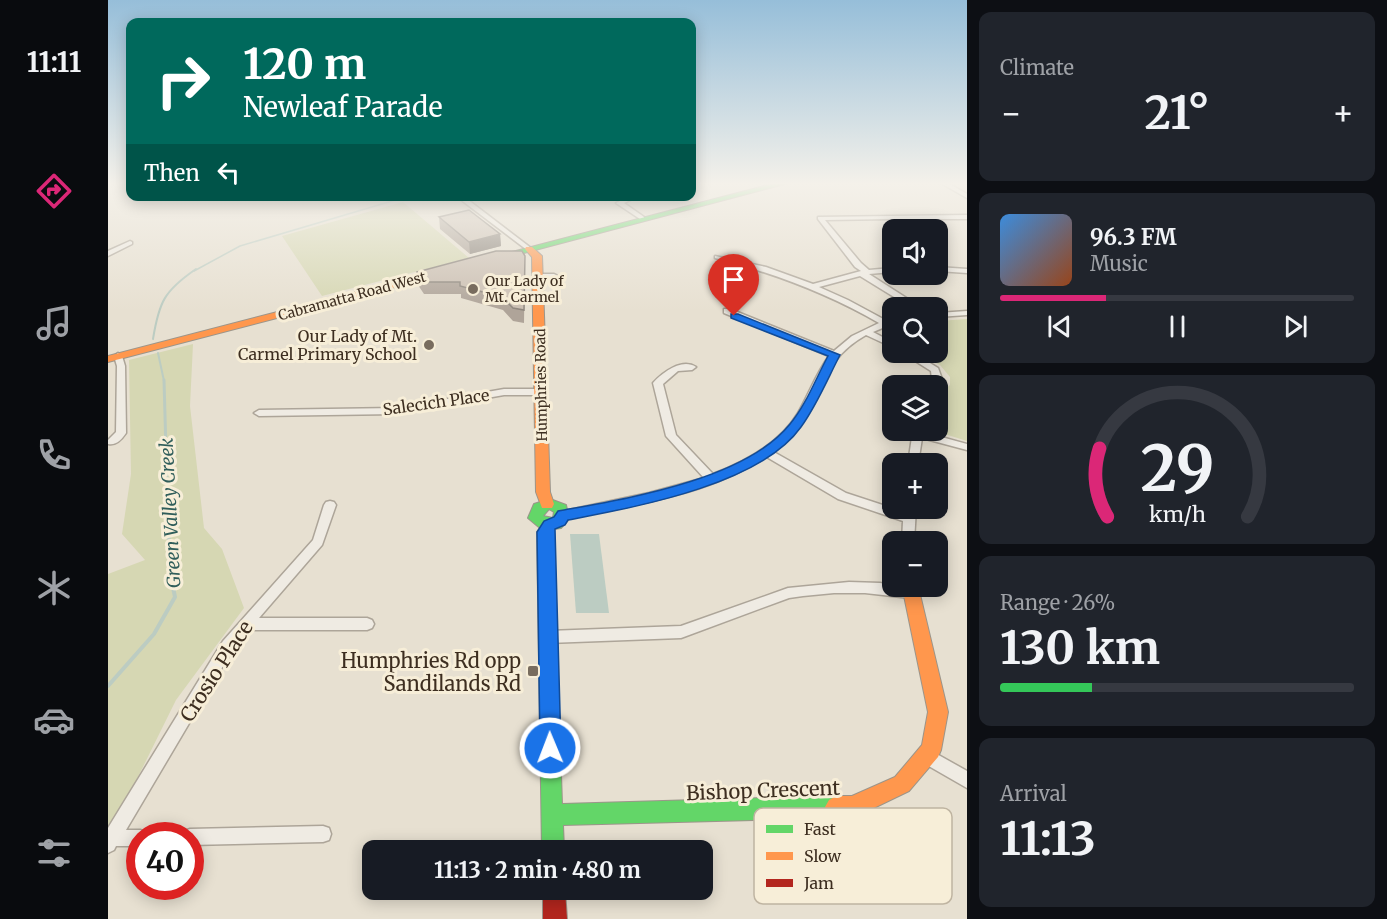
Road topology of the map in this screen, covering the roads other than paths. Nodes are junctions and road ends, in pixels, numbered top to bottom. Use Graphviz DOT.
graph roads {
  1 [pos="497,225"];
  2 [pos="619,225"];
  3 [pos="623,225"];
  4 [pos="826,225"];
  5 [pos="595,232"];
  6 [pos="130,243"];
  7 [pos="529,249"];
  8 [pos="108,254"];
  9 [pos="717,257"];
  10 [pos="492,259"];
  11 [pos="458,268"];
  12 [pos="948,270"];
  13 [pos="882,271"];
  14 [pos="967,271"];
  15 [pos="864,272"];
  16 [pos="537,276"];
  17 [pos="554,276"];
  18 [pos="816,285"];
  19 [pos="902,297"];
  20 [pos="727,311"];
  21 [pos="967,313"];
  22 [pos="948,314"];
  23 [pos="882,319"];
  24 [pos="882,326"];
  25 [pos="867,332"];
  26 [pos="882,340"];
  27 [pos="835,355"];
  28 [pos="113,358"];
  29 [pos="923,363"];
  30 [pos="692,367"];
  31 [pos="936,375"];
  32 [pos="541,392"];
  33 [pos="259,413"];
  34 [pos="947,441"];
  35 [pos="112,442"];
  36 [pos="967,447"];
  37 [pos="766,452"];
  38 [pos="711,479"];
  39 [pos="547,504"];
  40 [pos="330,505"];
  41 [pos="882,506"];
  42 [pos="564,515"];
  43 [pos="549,525"];
  44 [pos="882,588"];
  45 [pos="912,597"];
  46 [pos="245,624"];
  47 [pos="367,624"];
  48 [pos="548,637"];
  49 [pos="926,756"];
  50 [pos="967,780"];
  51 [pos="815,808"];
  52 [pos="754,810"];
  53 [pos="552,815"];
  54 [pos="323,834"];
  55 [pos="204,837"];
  56 [pos="126,839"];
  57 [pos="553,840"];
  58 [pos="109,841"];
  59 [pos="554,900"];
  60 [pos="555,919"];
  1 -- 7 [label="street"];
  2 -- 5 [label="street"];
  3 -- 5 [label="street"];
  4 -- 15 [label="street"];
  5 -- 7 [label="street"];
  6 -- 8 [label="street"];
  7 -- 10 [label="street"];
  7 -- 16 [label="street, Humphries Road"];
  9 -- 18 [label="street"];
  11 -- 28 [label="street, Cabramatta Road West"];
  12 -- 14 [label="street"];
  13 -- 15 [label="street"];
  15 -- 18 [label="street"];
  15 -- 19 [label="street"];
  16 -- 17 [label="street"];
  16 -- 32 [label="street, Humphries Road"];
  18 -- 23 [label="street"];
  20 -- 27 [label="street"];
  21 -- 22 [label="street"];
  24 -- 25 [label="street"];
  25 -- 26 [label="street"];
  25 -- 27 [label="street"];
  27 -- 37 [label="street"];
  28 -- 35 [label="street"];
  29 -- 31 [label="street"];
  30 -- 38 [label="street"];
  32 -- 33 [label="street, Salecich Place"];
  32 -- 39 [label="street, Humphries Road"];
  34 -- 36 [label="street"];
  37 -- 38 [label="street"];
  37 -- 41 [label="street"];
  38 -- 42 [label="street"];
  39 -- 42 [label="street"];
  39 -- 43 [label="street"];
  40 -- 46 [label="street, Crosio Place"];
  42 -- 43 [label="street"];
  43 -- 48 [label="street"];
  44 -- 48 [label="street"];
  45 -- 49 [label="street, Bishop Crescent"];
  46 -- 47 [label="street"];
  46 -- 58 [label="street, Crosio Place"];
  48 -- 53 [label="street"];
  49 -- 50 [label="street"];
  49 -- 51 [label="street, Bishop Crescent"];
  52 -- 53 [label="street, Bishop Crescent"];
  53 -- 57 [label="street"];
  54 -- 55 [label="street"];
  56 -- 58 [label="street"];
  59 -- 60 [label="street"];
}
